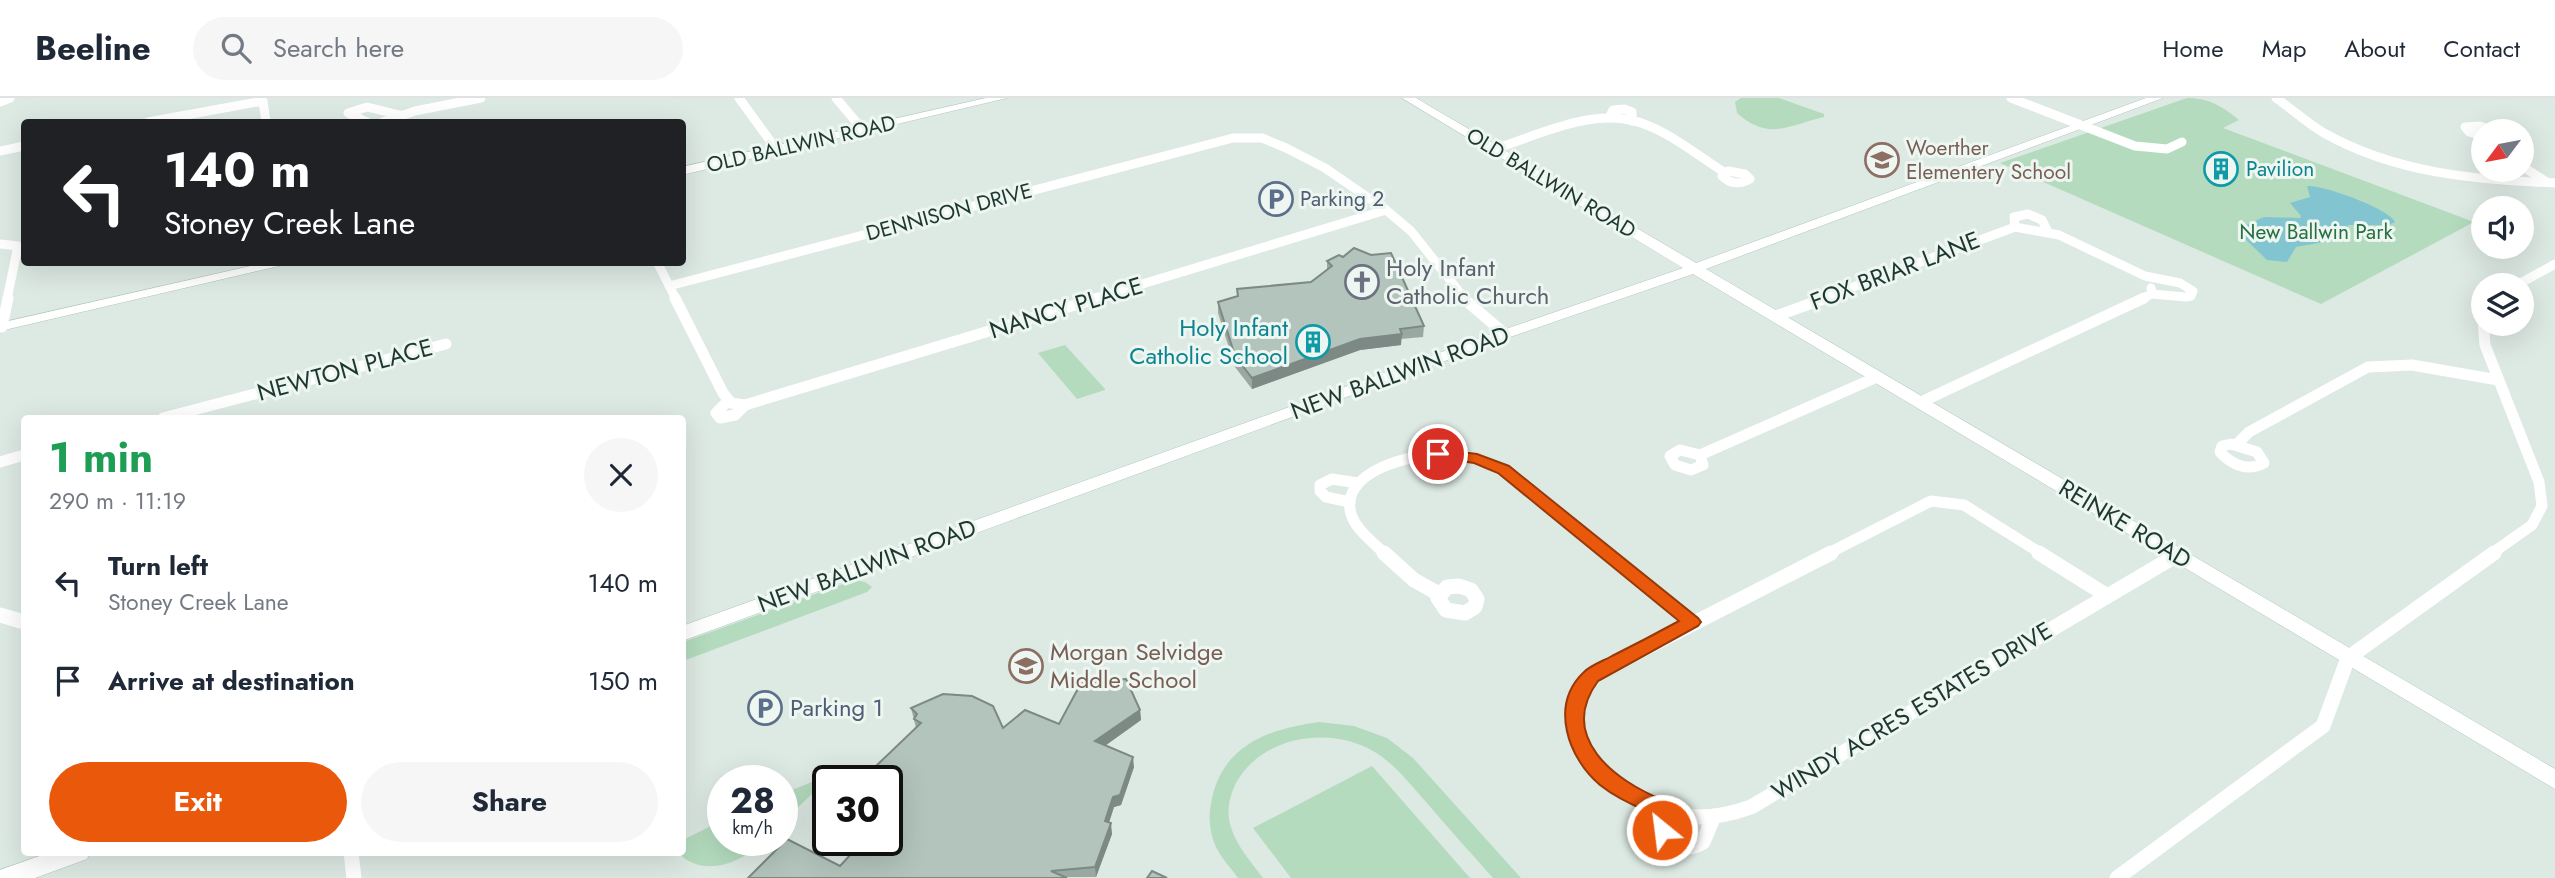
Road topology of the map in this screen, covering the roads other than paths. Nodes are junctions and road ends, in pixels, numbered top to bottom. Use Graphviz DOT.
graph roads {
  1 [pos="10,98"];
  2 [pos="481,98"];
  3 [pos="739,98"];
  4 [pos="836,98"];
  5 [pos="1001,98"];
  6 [pos="1408,98"];
  7 [pos="2011,98"];
  8 [pos="2031,98"];
  9 [pos="2157,98"];
  10 [pos="2276,98"];
  11 [pos="0,102"];
  12 [pos="400,116"];
  13 [pos="164,119"];
  14 [pos="266,119"];
  15 [pos="361,119"];
  16 [pos="392,119"];
  17 [pos="2086,124"];
  18 [pos="863,130"];
  19 [pos="2182,142"];
  20 [pos="21,147"];
  21 [pos="776,149"];
  22 [pos="1494,149"];
  23 [pos="0,151"];
  24 [pos="686,170"];
  25 [pos="1724,172"];
  26 [pos="2534,174"];
  27 [pos="2552,185"];
  28 [pos="1386,210"];
  29 [pos="4,244"];
  30 [pos="2555,264"];
  31 [pos="271,266"];
  32 [pos="659,266"];
  33 [pos="1694,269"];
  34 [pos="2534,275"];
  35 [pos="2145,276"];
  36 [pos="669,286"];
  37 [pos="2152,294"];
  38 [pos="1776,316"];
  39 [pos="1,327"];
  40 [pos="1506,334"];
  41 [pos="2484,336"];
  42 [pos="446,344"];
  43 [pos="1877,377"];
  44 [pos="2498,380"];
  45 [pos="728,401"];
  46 [pos="1921,402"];
  47 [pos="745,405"];
  48 [pos="174,415"];
  49 [pos="2237,444"];
  50 [pos="1700,455"];
  51 [pos="21,456"];
  52 [pos="0,462"];
  53 [pos="1357,483"];
  54 [pos="1350,502"];
  55 [pos="2177,555"];
  56 [pos="1439,594"];
  57 [pos="2106,595"];
  58 [pos="0,615"];
  59 [pos="21,621"];
  60 [pos="1692,622"];
  61 [pos="686,633"];
  62 [pos="2348,658"];
  63 [pos="2555,780"];
  64 [pos="1656,806"];
  65 [pos="1713,816"];
  66 [pos="68,856"];
  67 [pos="351,856"];
  68 [pos="7,878"];
  69 [pos="354,878"];
  70 [pos="2117,878"];
  1 -- 11 [label="street"];
  2 -- 12 [label="street"];
  3 -- 21 [label="street"];
  4 -- 18 [label="street"];
  5 -- 18 [label="street, OLD BALLWIN ROAD"];
  6 -- 22 [label="street, OLD BALLWIN ROAD"];
  7 -- 17 [label="street"];
  8 -- 17 [label="street"];
  9 -- 17 [label="street, NEW BALLWIN ROAD"];
  10 -- 27 [label="street"];
  12 -- 15 [label="street"];
  12 -- 16 [label="street"];
  13 -- 14 [label="street"];
  17 -- 19 [label="street"];
  17 -- 33 [label="street, NEW BALLWIN ROAD"];
  18 -- 21 [label="street, OLD BALLWIN ROAD"];
  20 -- 23 [label="street"];
  21 -- 24 [label="street, OLD BALLWIN ROAD"];
  22 -- 25 [label="street"];
  22 -- 33 [label="street, OLD BALLWIN ROAD"];
  26 -- 27 [label="street"];
  28 -- 36 [label="street, DENNISON DRIVE"];
  28 -- 40 [label="street, DENNISON DRIVE"];
  28 -- 47 [label="street, NANCY PLACE"];
  29 -- 39 [label="street"];
  30 -- 34 [label="street"];
  31 -- 39 [label="street"];
  32 -- 36 [label="street, NANCY PLACE"];
  33 -- 38 [label="street, REINKE ROAD"];
  33 -- 40 [label="street, NEW BALLWIN ROAD"];
  35 -- 37 [label="street"];
  35 -- 37 [label="street, FOX BRIAR LANE"];
  35 -- 38 [label="street, FOX BRIAR LANE"];
  36 -- 45 [label="street, NANCY PLACE"];
  37 -- 46 [label="street"];
  38 -- 43 [label="street, REINKE ROAD"];
  40 -- 61 [label="street, NEW BALLWIN ROAD"];
  41 -- 44 [label="street"];
  42 -- 48 [label="street, NEWTON PLACE"];
  43 -- 46 [label="street, REINKE ROAD"];
  43 -- 50 [label="street"];
  44 -- 49 [label="street"];
  44 -- 62 [label="street"];
  45 -- 47 [label="street"];
  45 -- 47 [label="street, NANCY PLACE"];
  46 -- 55 [label="street, REINKE ROAD"];
  51 -- 52 [label="street"];
  53 -- 54 [label="street"];
  53 -- 54 [label="street"];
  53 -- 60 [label="street"];
  54 -- 56 [label="street"];
  55 -- 57 [label="street, WINDY ACRES ESTATES DRIVE"];
  55 -- 62 [label="street, REINKE ROAD"];
  57 -- 60 [label="street, WINDY ACRES ESTATES DRIVE"];
  57 -- 65 [label="street, WINDY ACRES ESTATES DRIVE"];
  58 -- 59 [label="street"];
  60 -- 64 [label="street, WINDY ACRES ESTATES DRIVE"];
  62 -- 63 [label="street, REINKE ROAD"];
  62 -- 70 [label="street"];
  64 -- 65 [label="street, WINDY ACRES ESTATES DRIVE"];
  64 -- 65 [label="street"];
  66 -- 68 [label="street"];
  67 -- 69 [label="street"];
}
